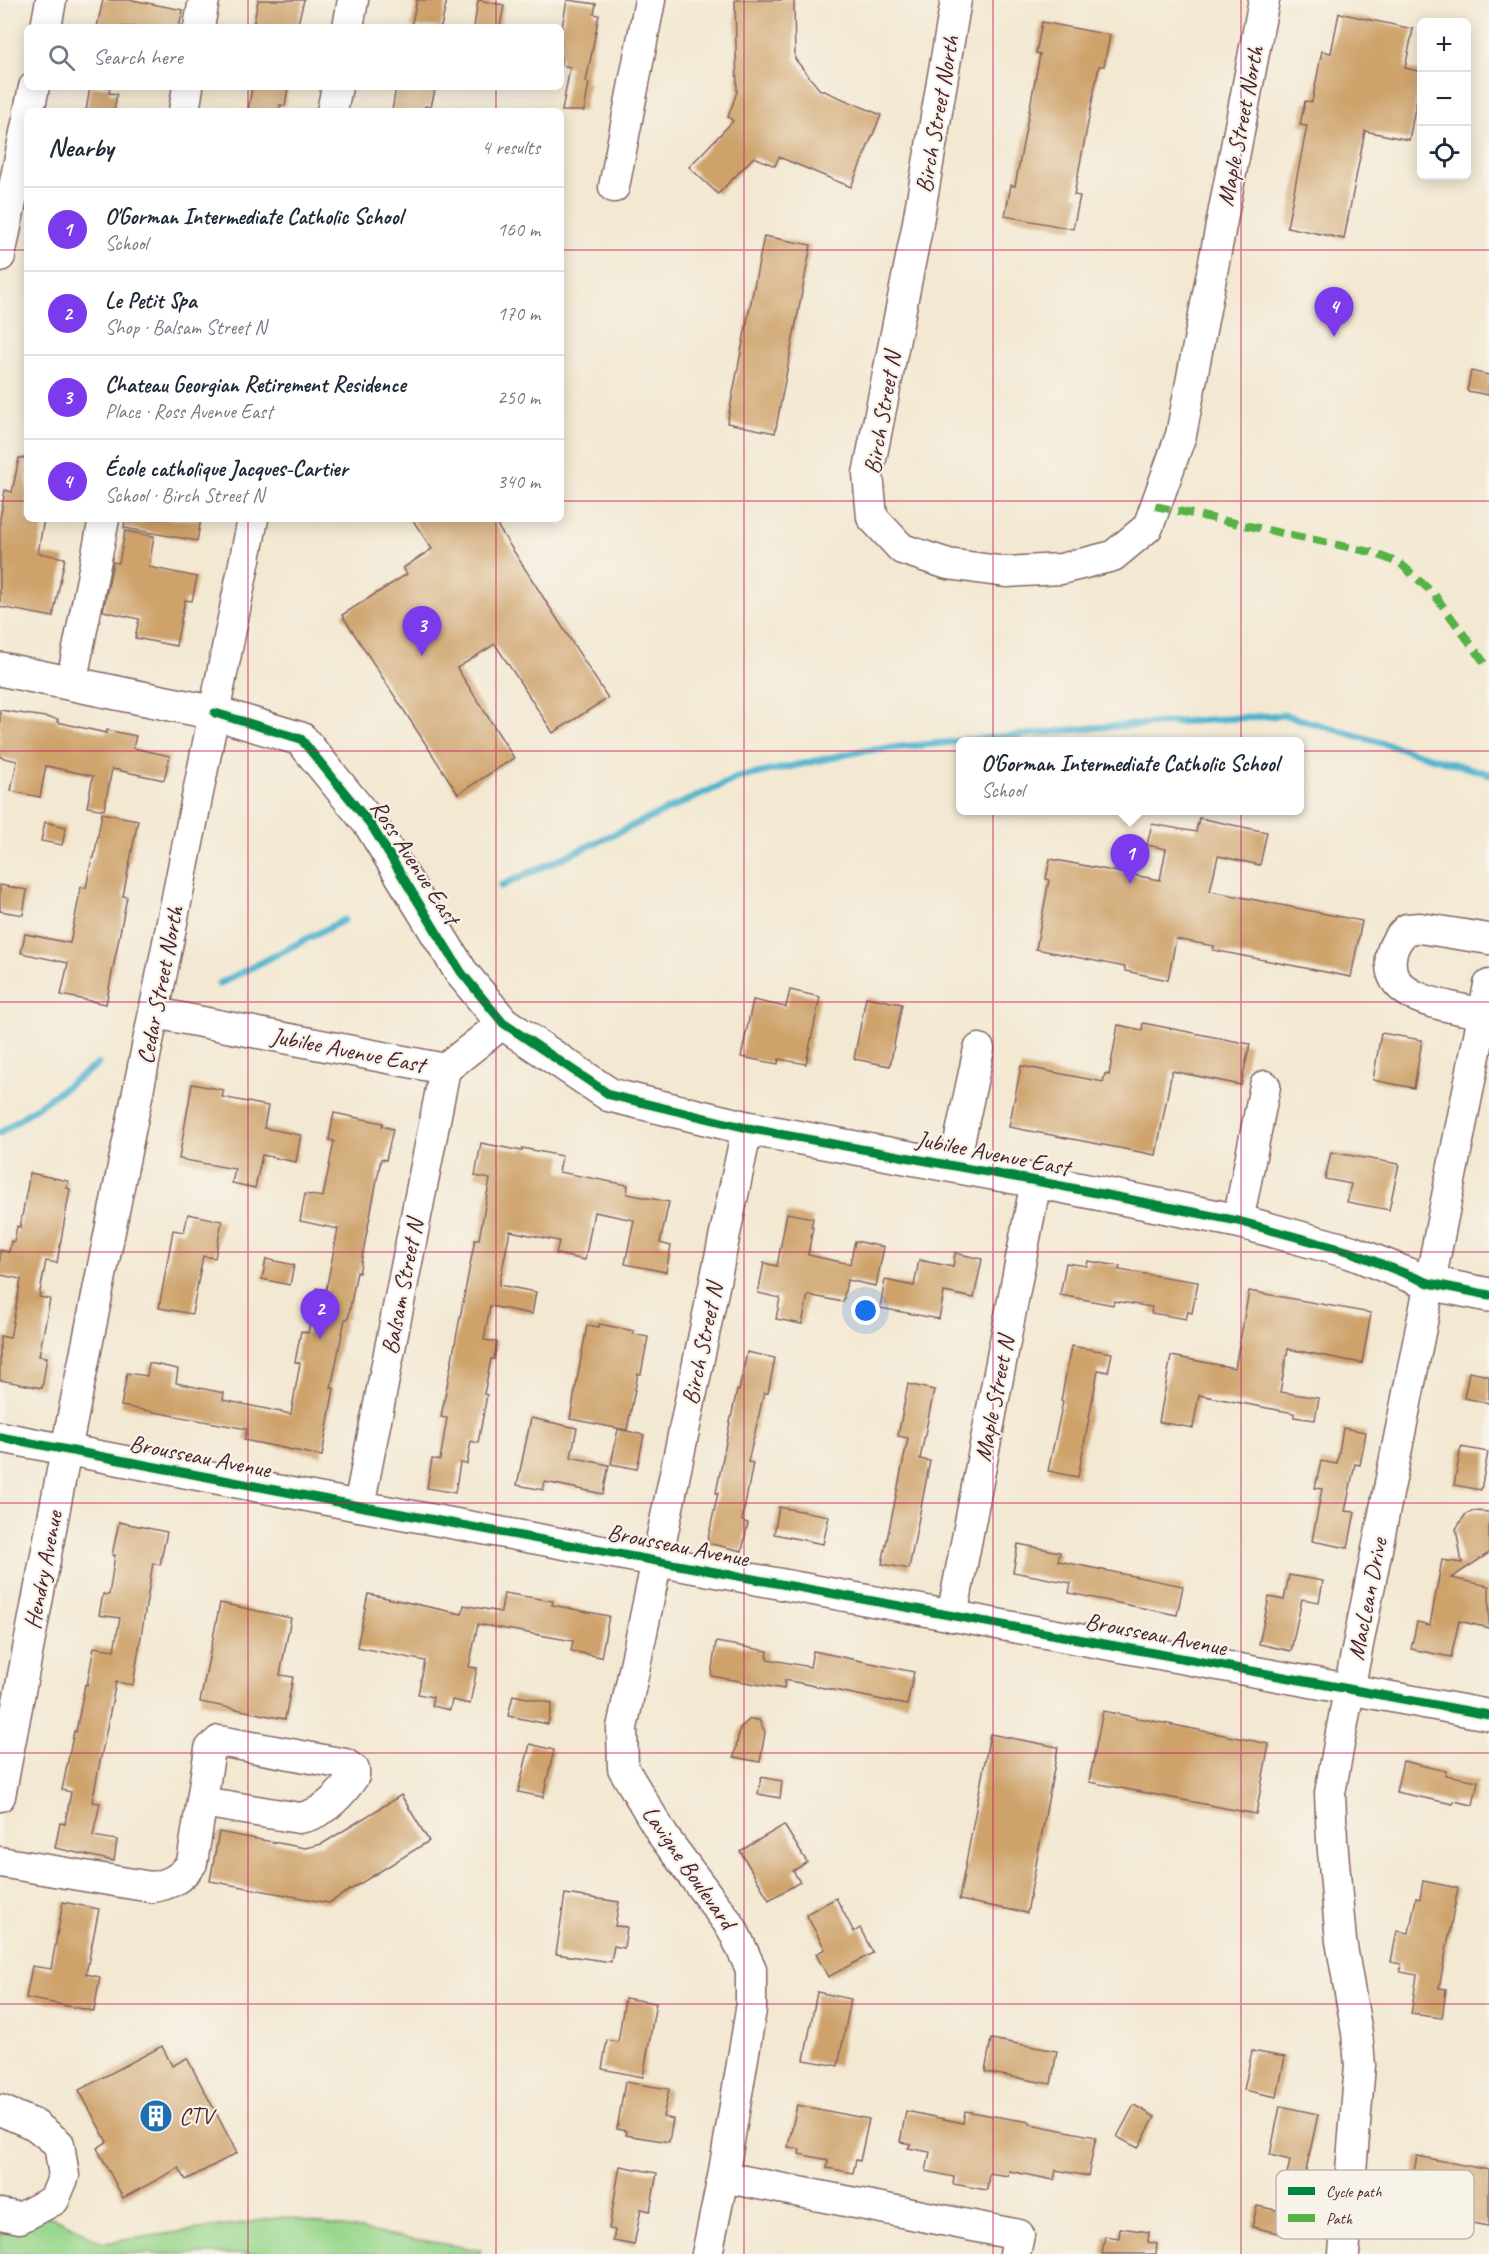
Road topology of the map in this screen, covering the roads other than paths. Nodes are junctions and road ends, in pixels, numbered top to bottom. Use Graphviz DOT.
graph roads {
  1 [pos="51,0"];
  2 [pos="204,0"];
  3 [pos="353,0"];
  4 [pos="650,0"];
  5 [pos="956,0"];
  6 [pos="1264,0"];
  7 [pos="47,24"];
  8 [pos="200,24"];
  9 [pos="349,24"];
  10 [pos="33,90"];
  11 [pos="188,90"];
  12 [pos="336,90"];
  13 [pos="30,108"];
  14 [pos="184,108"];
  15 [pos="333,108"];
  16 [pos="19,143"];
  17 [pos="614,187"];
  18 [pos="917,228"];
  19 [pos="1216,252"];
  20 [pos="0,256"];
  21 [pos="103,522"];
  22 [pos="252,522"];
  23 [pos="0,669"];
  24 [pos="71,684"];
  25 [pos="215,713"];
  26 [pos="1489,939"];
  27 [pos="1486,999"];
  28 [pos="155,1013"];
  29 [pos="503,1023"];
  30 [pos="980,1048"];
  31 [pos="445,1069"];
  32 [pos="1265,1086"];
  33 [pos="747,1128"];
  34 [pos="954,1166"];
  35 [pos="1036,1181"];
  36 [pos="1238,1221"];
  37 [pos="1429,1283"];
  38 [pos="1489,1295"];
  39 [pos="0,1437"];
  40 [pos="66,1450"];
  41 [pos="359,1506"];
  42 [pos="657,1561"];
  43 [pos="952,1616"];
  44 [pos="1349,1690"];
  45 [pos="1489,1715"];
  46 [pos="0,1796"];
  47 [pos="202,1802"];
  48 [pos="0,1862"];
  49 [pos="0,2110"];
  50 [pos="1351,2170"];
  51 [pos="723,2177"];
  52 [pos="0,2214"];
  53 [pos="1345,2239"];
  54 [pos="707,2254"];
  55 [pos="1016,2254"];
  56 [pos="1344,2254"];
  1 -- 7 [label="street"];
  2 -- 8 [label="street"];
  3 -- 9 [label="street"];
  4 -- 17 [label="street"];
  5 -- 18 [label="street, Birch Street North"];
  6 -- 19 [label="street, Maple Street North"];
  10 -- 13 [label="street"];
  11 -- 14 [label="street"];
  12 -- 15 [label="street"];
  16 -- 20 [label="street"];
  18 -- 19 [label="street, Birch Street N"];
  21 -- 24 [label="street"];
  22 -- 25 [label="street, Cedar Street North"];
  23 -- 24 [label="main road, Ross Avenue East"];
  24 -- 25 [label="main road, Ross Avenue East"];
  25 -- 28 [label="street, Cedar Street North"];
  25 -- 29 [label="main road, Ross Avenue East"];
  26 -- 27 [label="street"];
  27 -- 37 [label="street, MacLean Drive"];
  28 -- 31 [label="street, Jubilee Avenue East"];
  28 -- 40 [label="street, Cedar Street North"];
  29 -- 31 [label="street, Jubilee Avenue East"];
  29 -- 33 [label="main road, Jubilee Avenue East"];
  30 -- 34 [label="street"];
  31 -- 41 [label="street, Balsam Street N"];
  32 -- 36 [label="street"];
  33 -- 34 [label="main road, Jubilee Avenue East"];
  33 -- 42 [label="street, Birch Street N"];
  34 -- 35 [label="main road, Jubilee Avenue East"];
  35 -- 36 [label="main road, Jubilee Avenue East"];
  35 -- 43 [label="street, Maple Street N"];
  36 -- 37 [label="main road, Jubilee Avenue East"];
  37 -- 38 [label="main road, Jubilee Avenue East"];
  37 -- 44 [label="street, MacLean Drive"];
  39 -- 40 [label="street, Brousseau Avenue"];
  40 -- 41 [label="street, Brousseau Avenue"];
  40 -- 46 [label="street, Hendry Avenue"];
  41 -- 42 [label="street, Brousseau Avenue"];
  42 -- 43 [label="street, Brousseau Avenue"];
  42 -- 51 [label="street, Lavigne Boulevard"];
  43 -- 44 [label="street, Brousseau Avenue"];
  44 -- 45 [label="street, Brousseau Avenue"];
  44 -- 50 [label="street, MacLean Drive"];
  47 -- 47 [label="street"];
  47 -- 48 [label="street"];
  49 -- 52 [label="street"];
  51 -- 54 [label="street, Lavigne Boulevard"];
  51 -- 55 [label="street"];
  53 -- 56 [label="street, MacLean Drive"];
}
